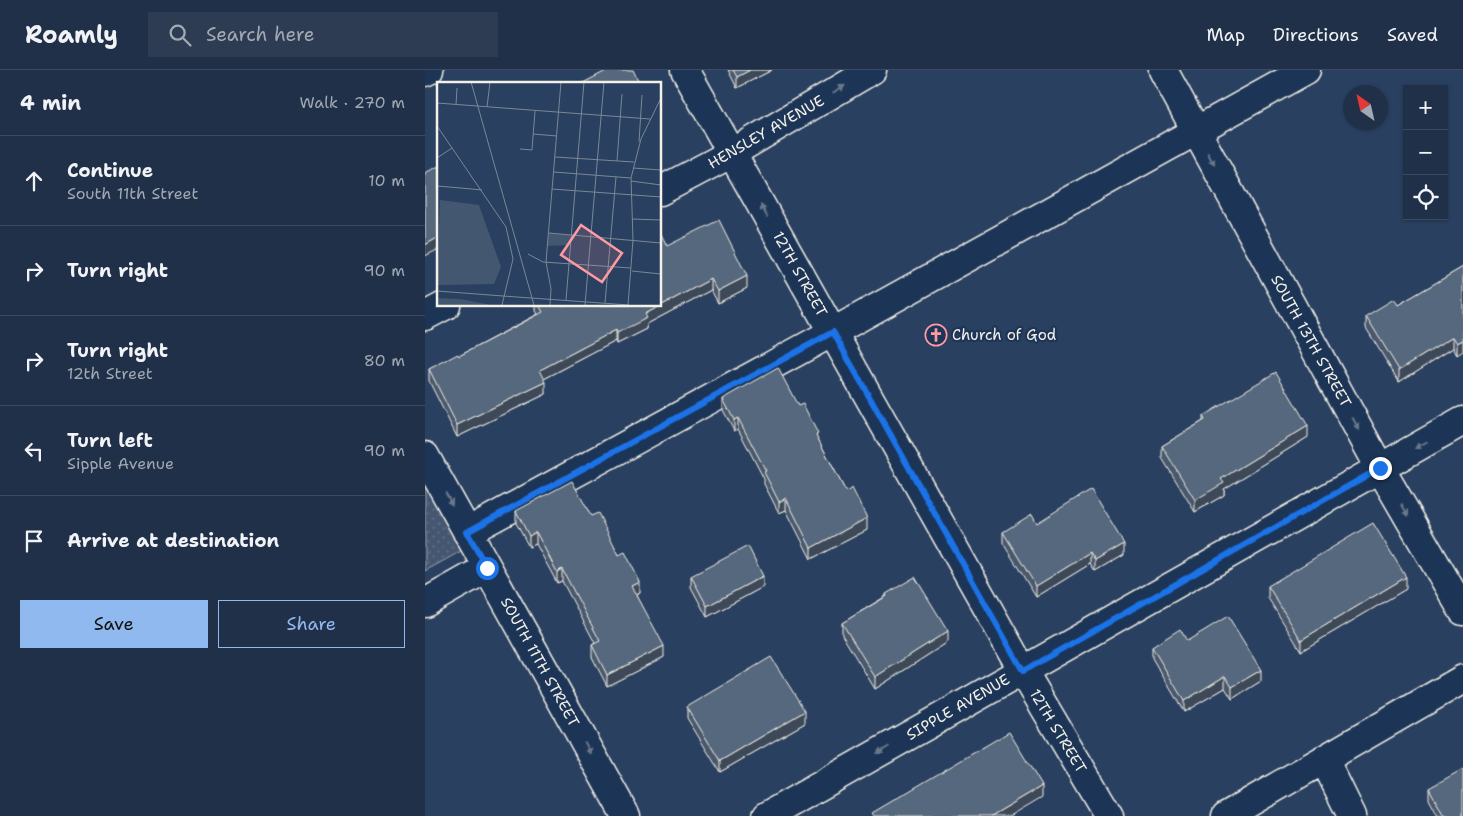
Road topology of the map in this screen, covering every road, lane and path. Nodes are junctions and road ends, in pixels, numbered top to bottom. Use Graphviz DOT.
graph roads {
  1 [pos="429,70"];
  2 [pos="685,70"];
  3 [pos="872,70"];
  4 [pos="1163,70"];
  5 [pos="1306,70"];
  6 [pos="425,72"];
  7 [pos="1196,130"];
  8 [pos="732,153"];
  9 [pos="661,190"];
  10 [pos="444,306"];
  11 [pos="425,316"];
  12 [pos="833,332"];
  13 [pos="1463,421"];
  14 [pos="425,456"];
  15 [pos="1380,468"];
  16 [pos="467,532"];
  17 [pos="487,568"];
  18 [pos="425,603"];
  19 [pos="1463,610"];
  20 [pos="1023,671"];
  21 [pos="1463,679"];
  22 [pos="1324,759"];
  23 [pos="625,816"];
  24 [pos="767,816"];
  25 [pos="1109,816"];
  26 [pos="1226,816"];
  27 [pos="1352,816"];
  1 -- 6 [label="street"];
  2 -- 8 [label="street, 12TH STREET"];
  8 -- 3 [label="street, HENSLEY AVENUE, one-way"];
  4 -- 7 [label="street, SOUTH 13TH STREET"];
  5 -- 7 [label="street"];
  7 -- 12 [label="street"];
  7 -- 15 [label="street, SOUTH 13TH STREET, one-way"];
  8 -- 9 [label="street, HENSLEY AVENUE"];
  12 -- 8 [label="street, 12TH STREET, one-way"];
  10 -- 11 [label="street"];
  12 -- 16 [label="street"];
  12 -- 20 [label="street, 12TH STREET"];
  13 -- 15 [label="street, SIPPLE AVENUE, one-way"];
  14 -- 16 [label="street, SOUTH 11TH STREET, one-way"];
  15 -- 19 [label="street, SOUTH 13TH STREET, one-way"];
  15 -- 20 [label="street, SIPPLE AVENUE"];
  16 -- 17 [label="street, SOUTH 11TH STREET"];
  17 -- 18 [label="street"];
  17 -- 23 [label="street, SOUTH 11TH STREET, one-way"];
  20 -- 24 [label="street, SIPPLE AVENUE, one-way"];
  20 -- 25 [label="street, 12TH STREET"];
  21 -- 22 [label="street"];
  22 -- 26 [label="street"];
  22 -- 27 [label="street"];
}
